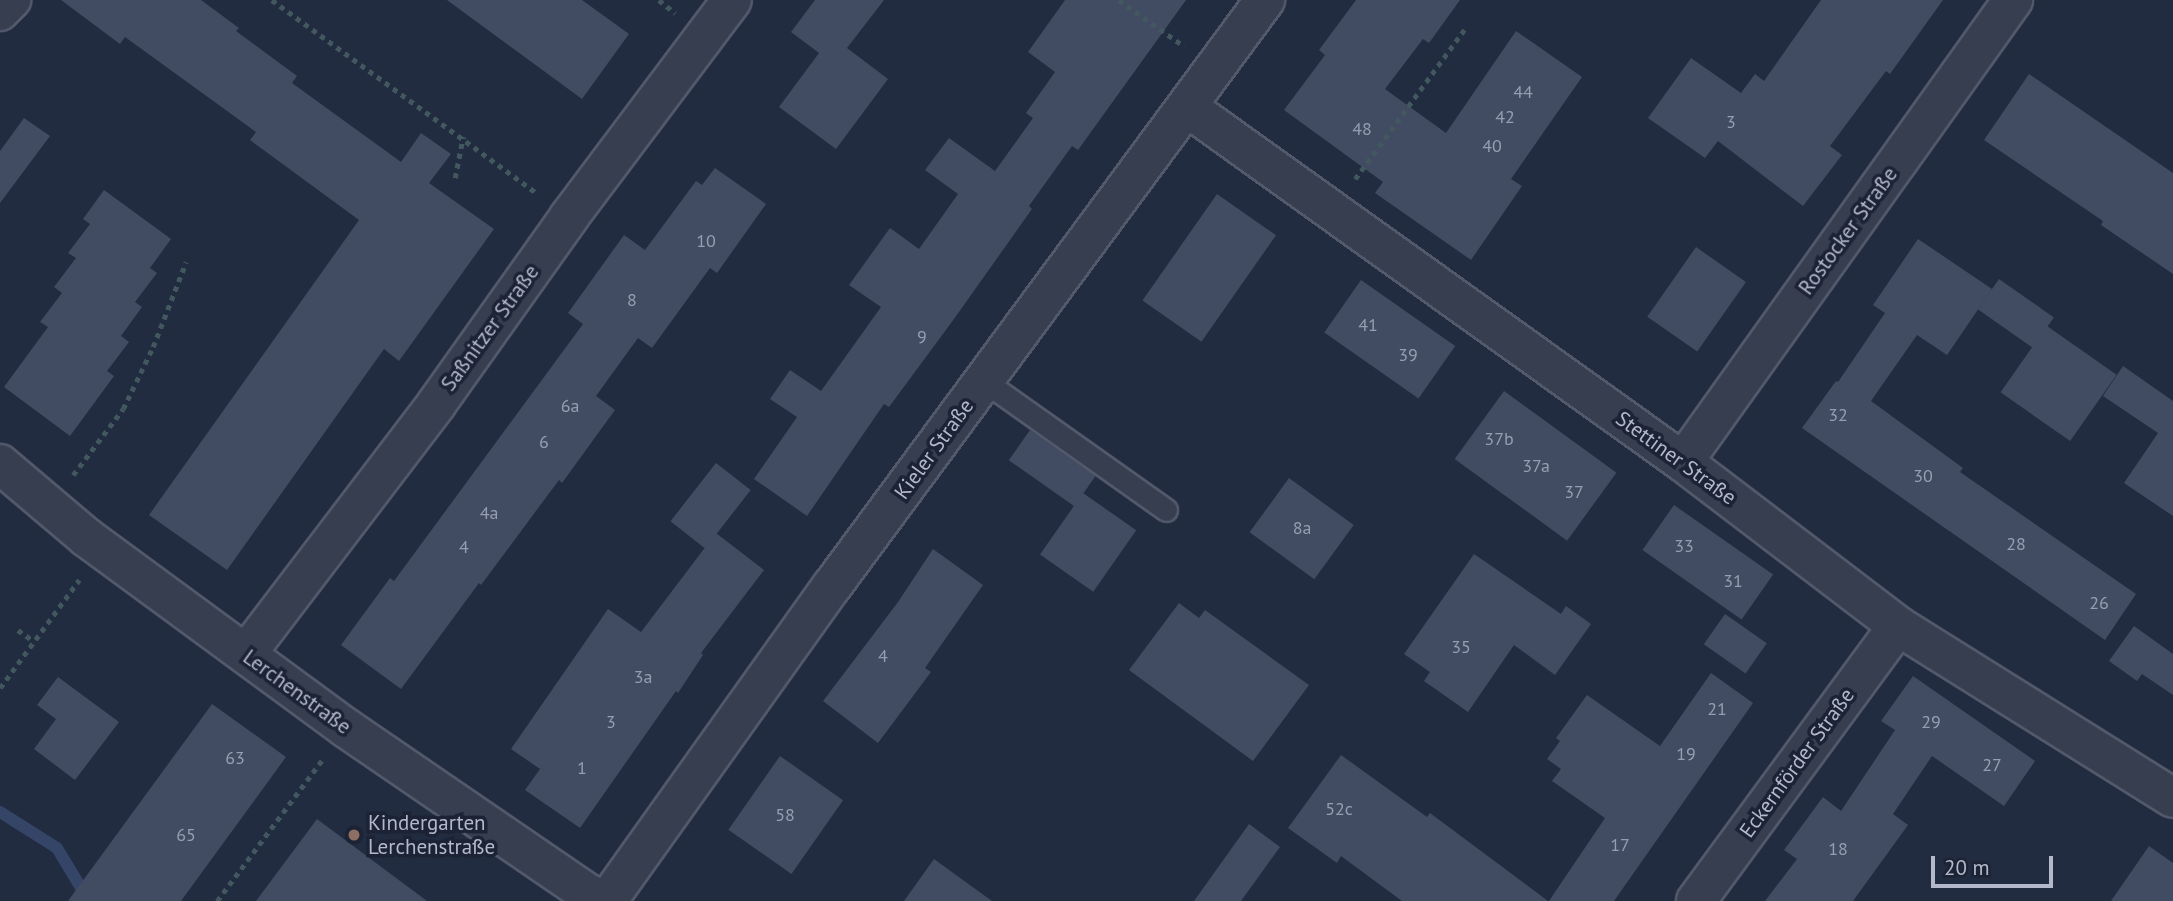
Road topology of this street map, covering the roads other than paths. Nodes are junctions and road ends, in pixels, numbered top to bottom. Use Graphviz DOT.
graph roads {
  1 [pos="11,0"];
  2 [pos="732,0"];
  3 [pos="1265,0"];
  4 [pos="2013,0"];
  5 [pos="0,11"];
  6 [pos="1187,107"];
  7 [pos="984,381"];
  8 [pos="1683,462"];
  9 [pos="0,464"];
  10 [pos="1166,510"];
  11 [pos="1898,626"];
  12 [pos="246,654"];
  13 [pos="2173,798"];
  14 [pos="596,899"];
  15 [pos="1696,901"];
  1 -- 5 [label="street"];
  2 -- 12 [label="street, Saßnitzer Straße"];
  3 -- 6 [label="street, Kieler Straße"];
  4 -- 8 [label="street, Rostocker Straße"];
  6 -- 7 [label="street, Kieler Straße"];
  6 -- 8 [label="street, Stettiner Straße"];
  7 -- 10 [label="lane"];
  7 -- 14 [label="street, Kieler Straße"];
  8 -- 11 [label="street, Stettiner Straße"];
  9 -- 12 [label="street, Lerchenstraße"];
  11 -- 13 [label="street, Stettiner Straße"];
  11 -- 15 [label="street, Eckernförder Straße"];
  12 -- 14 [label="street, Lerchenstraße"];
}
